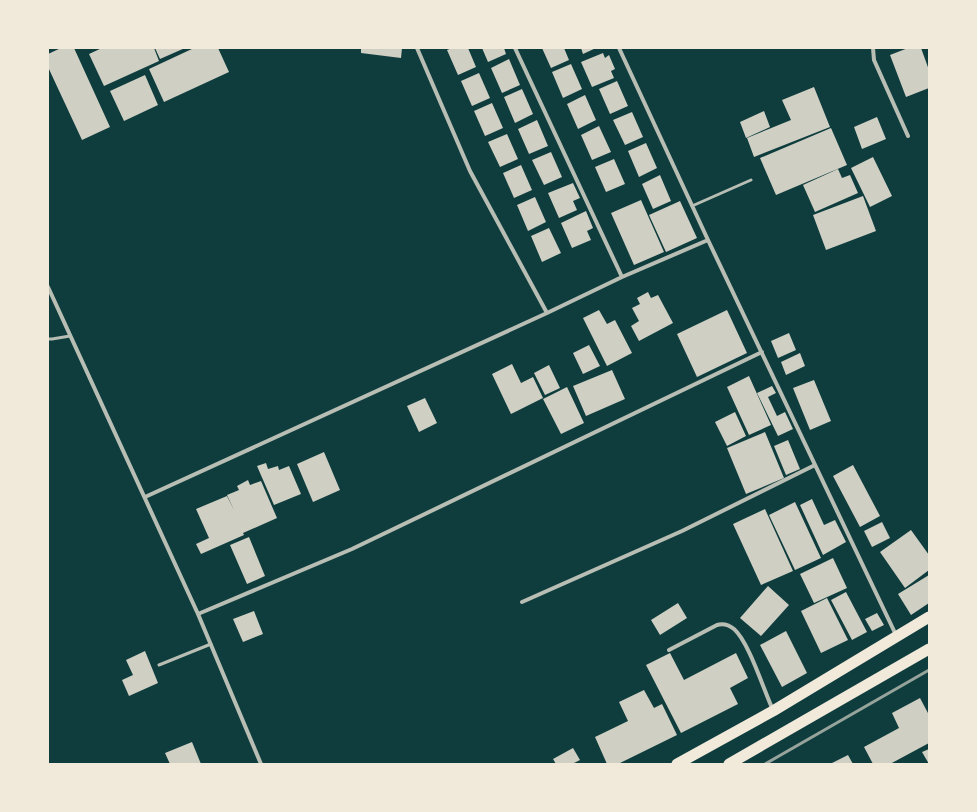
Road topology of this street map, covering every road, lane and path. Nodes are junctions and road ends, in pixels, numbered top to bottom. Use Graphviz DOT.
graph roads {
  1 [pos="417,48"];
  2 [pos="515,48"];
  3 [pos="619,48"];
  4 [pos="873,48"];
  5 [pos="908,136"];
  6 [pos="751,180"];
  7 [pos="692,206"];
  8 [pos="708,240"];
  9 [pos="622,277"];
  10 [pos="48,287"];
  11 [pos="547,313"];
  12 [pos="70,336"];
  13 [pos="48,339"];
  14 [pos="762,352"];
  15 [pos="815,465"];
  16 [pos="145,497"];
  17 [pos="522,602"];
  18 [pos="198,614"];
  19 [pos="929,617"];
  20 [pos="896,636"];
  21 [pos="211,644"];
  22 [pos="929,649"];
  23 [pos="669,650"];
  24 [pos="159,665"];
  25 [pos="773,711"];
  26 [pos="261,764"];
  27 [pos="677,764"];
  28 [pos="729,764"];
  1 -- 11 [label="street"];
  2 -- 9 [label="street"];
  3 -- 7 [label="street"];
  4 -- 5 [label="street"];
  6 -- 7 [label="lane"];
  7 -- 8 [label="street"];
  8 -- 9 [label="street"];
  8 -- 14 [label="street"];
  9 -- 11 [label="street"];
  10 -- 12 [label="street"];
  11 -- 16 [label="street"];
  12 -- 13 [label="lane"];
  12 -- 16 [label="street"];
  14 -- 15 [label="street"];
  14 -- 18 [label="street"];
  15 -- 17 [label="street"];
  15 -- 20 [label="street"];
  16 -- 18 [label="street"];
  18 -- 21 [label="street"];
  19 -- 20 [label="highway"];
  20 -- 25 [label="highway"];
  21 -- 24 [label="lane"];
  21 -- 26 [label="street"];
  22 -- 28 [label="highway"];
  23 -- 25 [label="street"];
  25 -- 27 [label="highway"];
}
